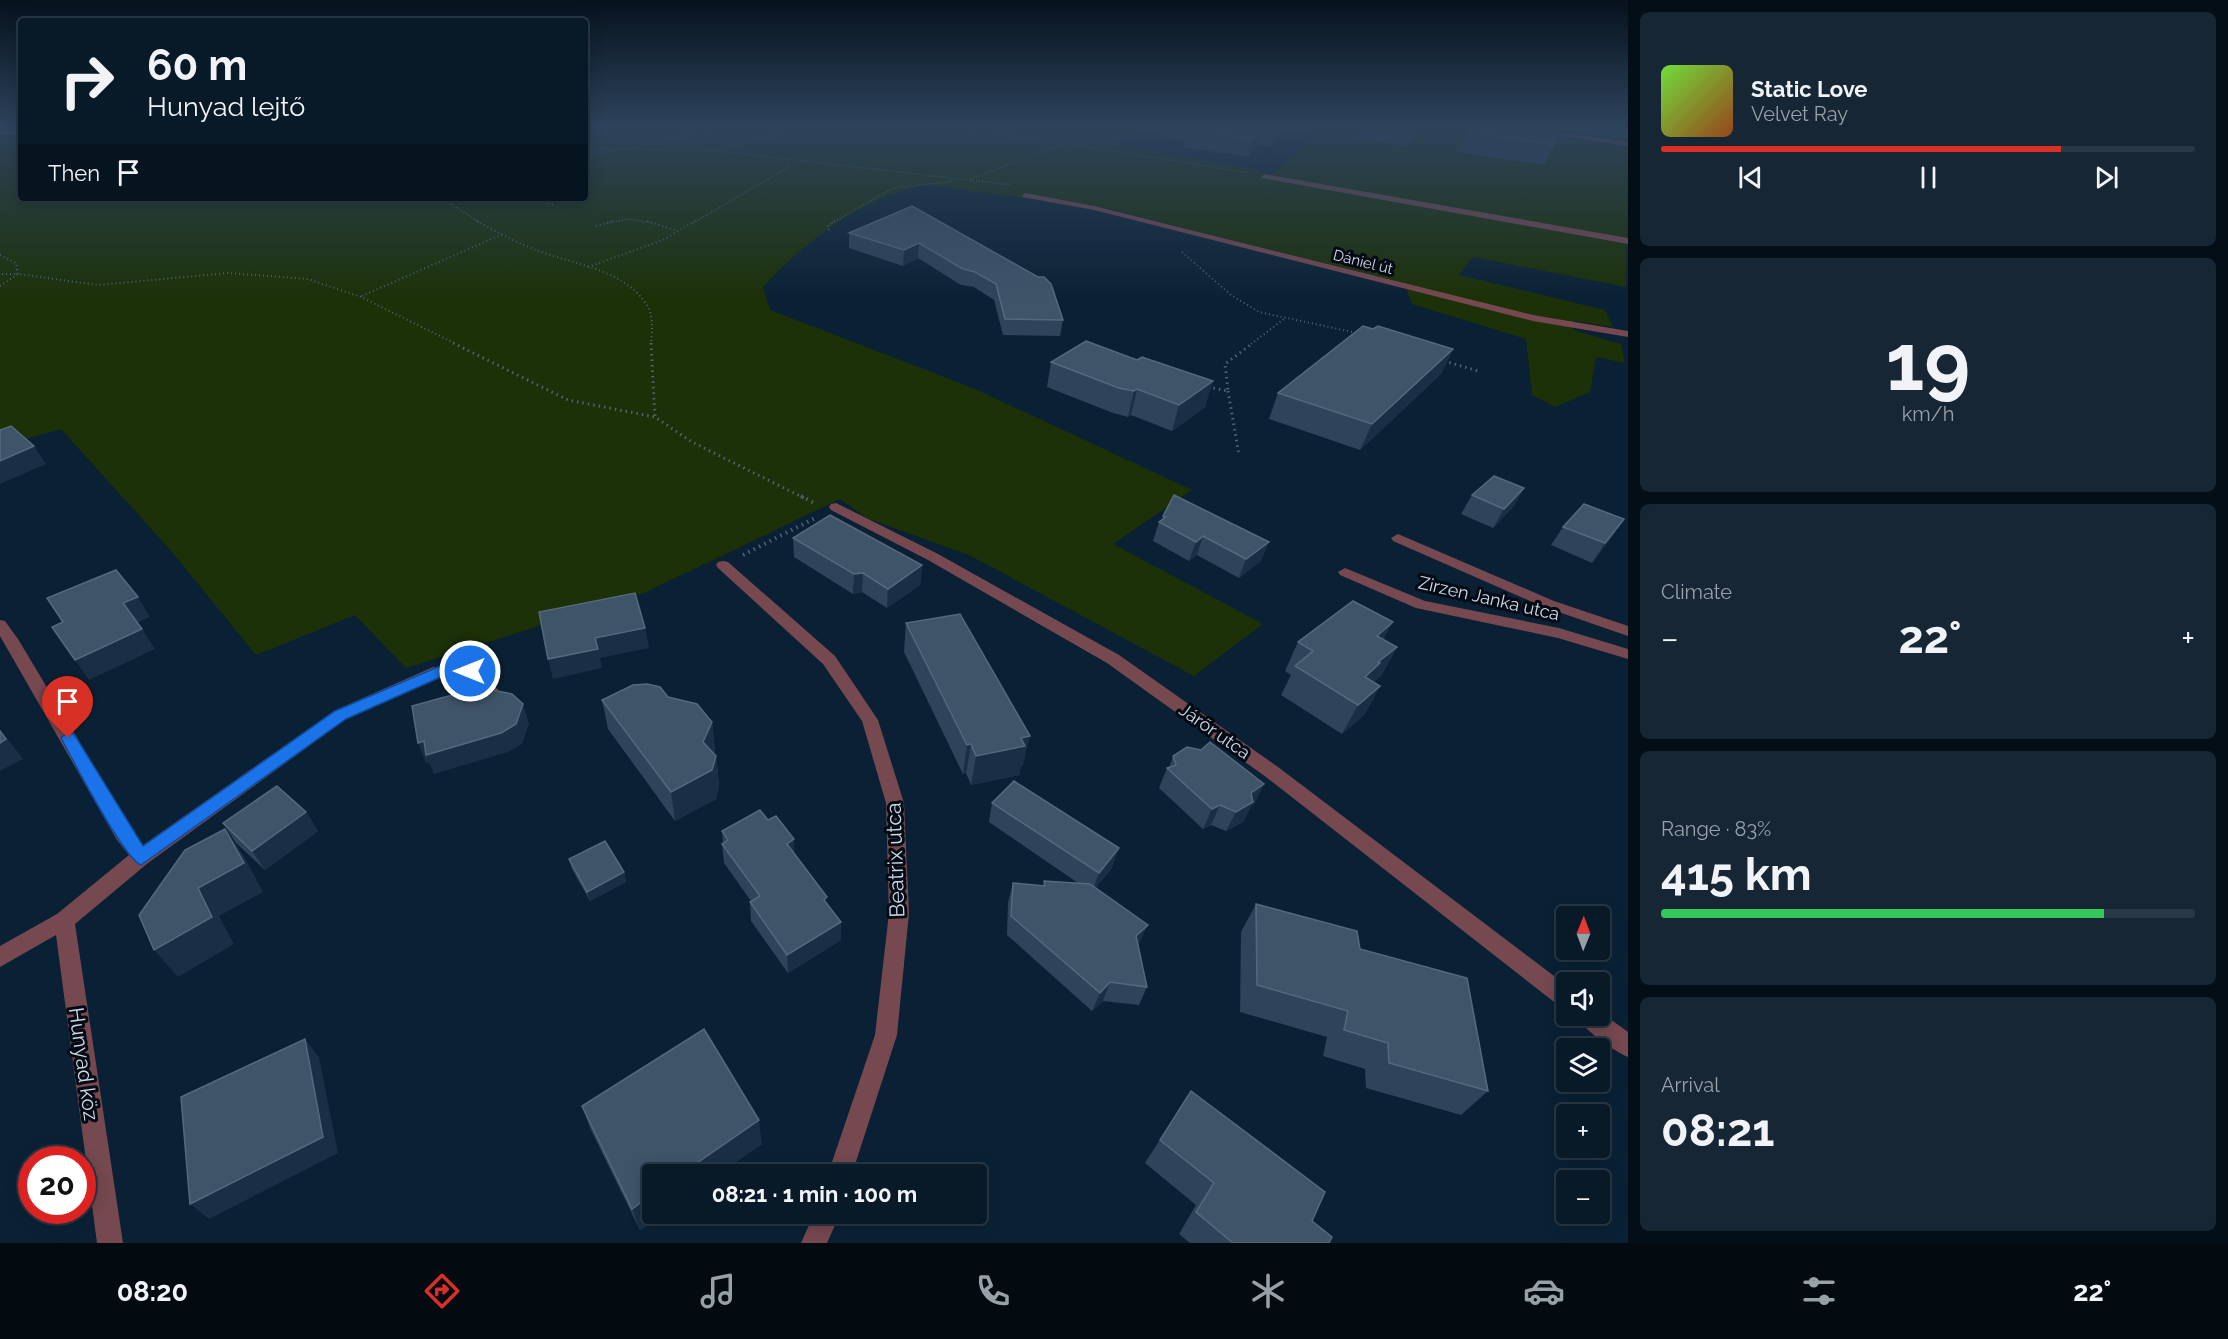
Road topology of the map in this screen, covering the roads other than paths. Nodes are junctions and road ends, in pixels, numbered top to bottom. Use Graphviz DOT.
graph roads {
  1 [pos="1309,184"];
  2 [pos="1025,195"];
  3 [pos="1628,241"];
  4 [pos="1628,334"];
  5 [pos="836,507"];
  6 [pos="1398,538"];
  7 [pos="723,566"];
  8 [pos="1345,572"];
  9 [pos="0,625"];
  10 [pos="1628,631"];
  11 [pos="1628,654"];
  12 [pos="506,705"];
  13 [pos="141,857"];
  14 [pos="64,920"];
  15 [pos="0,957"];
  16 [pos="1556,990"];
  17 [pos="1601,1026"];
  18 [pos="1628,1046"];
  19 [pos="843,1164"];
  20 [pos="823,1224"];
  21 [pos="110,1243"];
  22 [pos="814,1243"];
  1 -- 3 [label="street"];
  2 -- 4 [label="street, Dániel út"];
  5 -- 16 [label="street, Járőr utca"];
  6 -- 10 [label="street, Zirzen Janka utca"];
  7 -- 19 [label="street, Beatrix utca"];
  8 -- 11 [label="street, Zirzen Janka utca"];
  9 -- 13 [label="street"];
  12 -- 13 [label="street"];
  13 -- 14 [label="street"];
  14 -- 15 [label="street"];
  14 -- 21 [label="street, Hunyad köz"];
  17 -- 18 [label="street"];
  20 -- 22 [label="street"];
}
